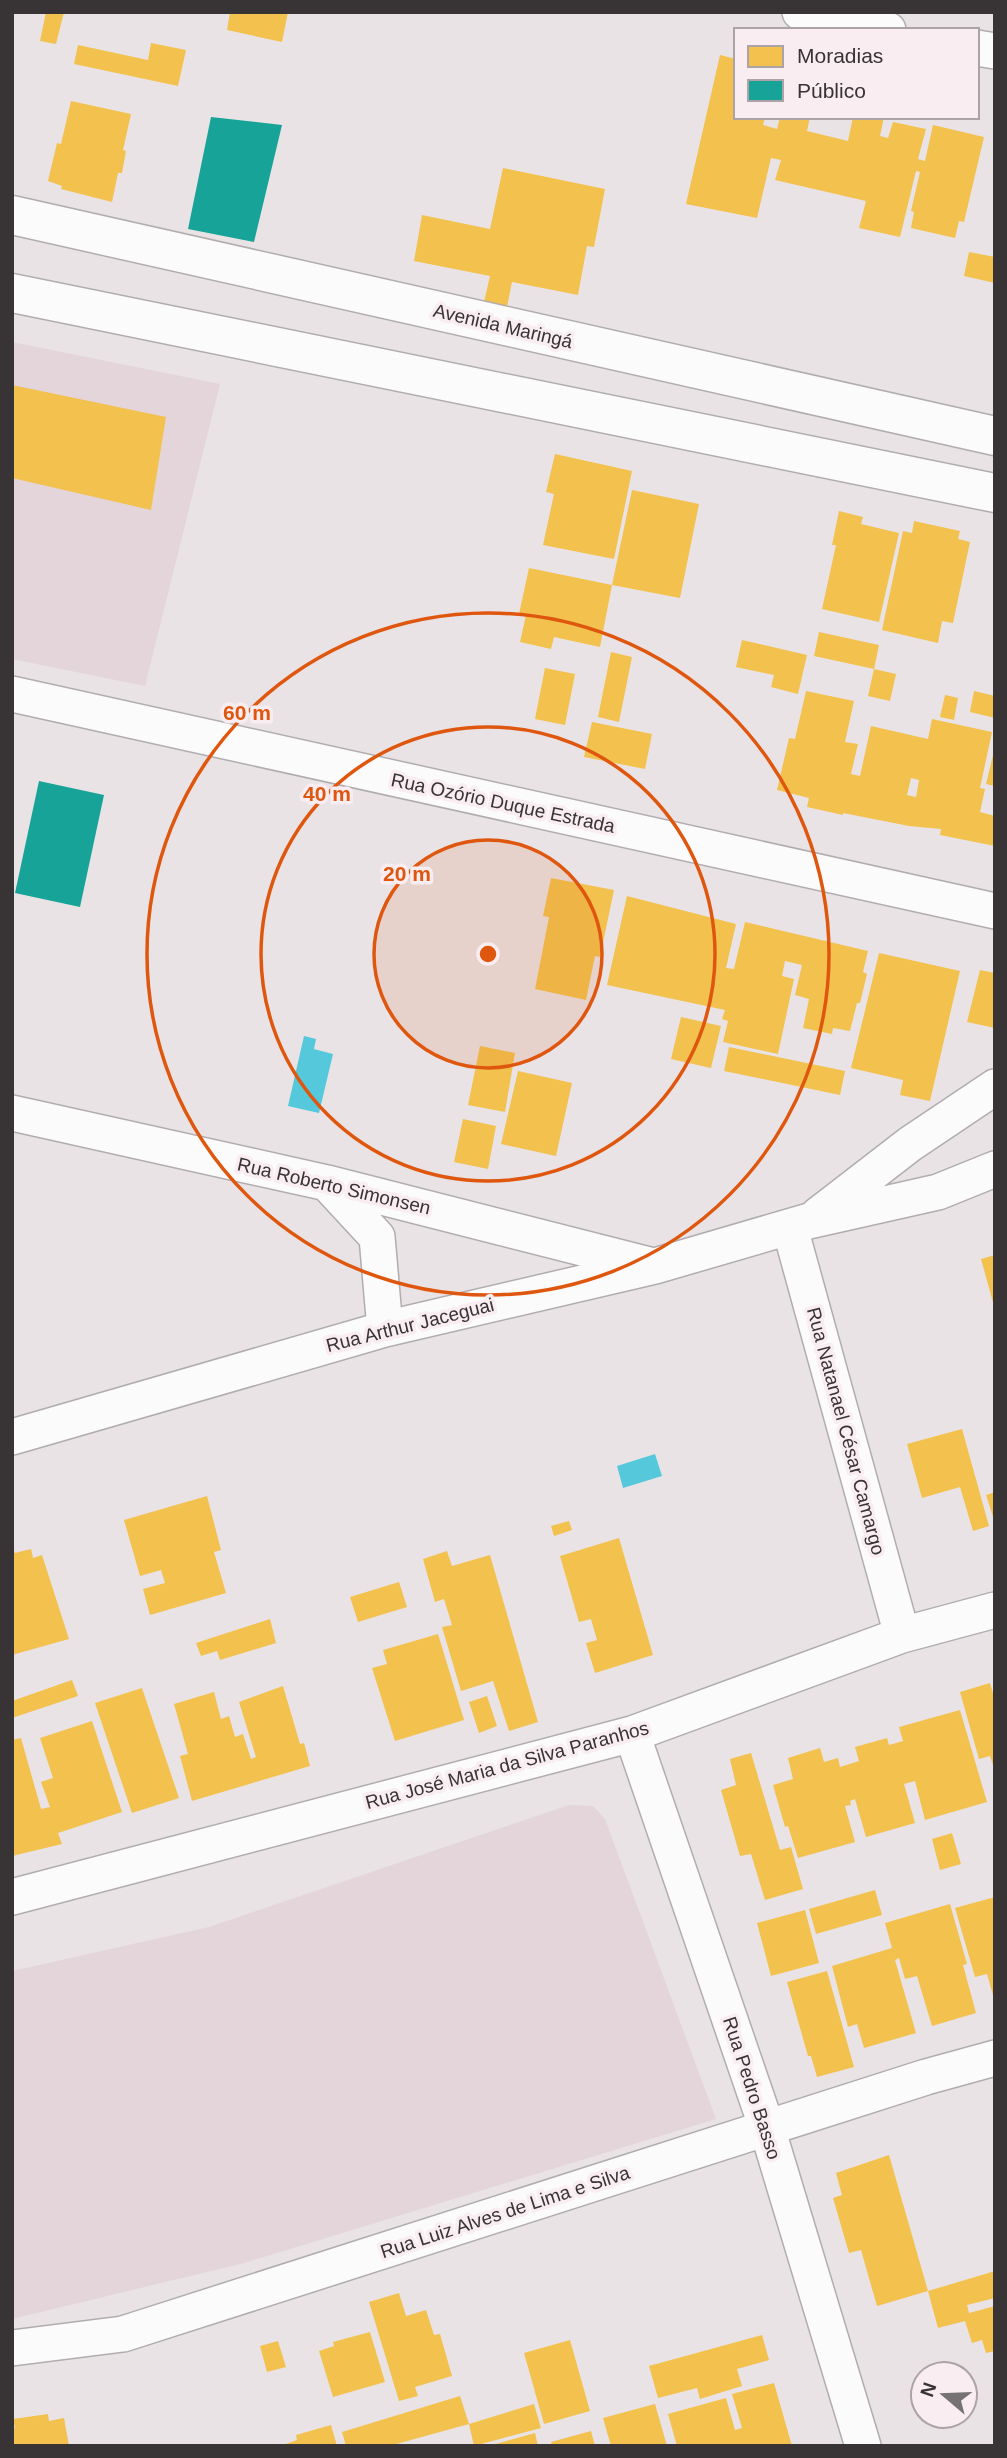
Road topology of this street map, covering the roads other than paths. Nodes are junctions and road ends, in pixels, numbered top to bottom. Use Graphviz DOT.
graph roads {
  1 [pos="800,12"];
  2 [pos="878,28"];
  3 [pos="12,215"];
  4 [pos="12,293"];
  5 [pos="995,436"];
  6 [pos="995,493"];
  7 [pos="12,694"];
  8 [pos="995,911"];
  9 [pos="995,1087"];
  10 [pos="12,1112"];
  11 [pos="995,1169"];
  12 [pos="327,1183"];
  13 [pos="799,1225"];
  14 [pos="655,1266"];
  15 [pos="385,1329"];
  16 [pos="12,1437"];
  17 [pos="995,1609"];
  18 [pos="902,1635"];
  19 [pos="632,1734"];
  20 [pos="12,1897"];
  21 [pos="995,2058"];
  22 [pos="767,2128"];
  23 [pos="12,2348"];
  24 [pos="863,2446"];
  1 -- 2 [label="street"];
  3 -- 5 [label="main road, Avenida Maringá"];
  4 -- 6 [label="main road"];
  7 -- 8 [label="street, Rua Ozório Duque Estrada"];
  9 -- 13 [label="street, Rua Arthur Jaceguai"];
  10 -- 12 [label="street, Rua Roberto Simonsen"];
  11 -- 13 [label="street, Rua Arthur Jaceguai"];
  12 -- 14 [label="street, Rua Roberto Simonsen"];
  12 -- 15 [label="street"];
  13 -- 14 [label="street, Rua Arthur Jaceguai"];
  13 -- 18 [label="street, Rua Natanael César Camargo"];
  14 -- 15 [label="street, Rua Arthur Jaceguai"];
  15 -- 16 [label="street, Rua Arthur Jaceguai"];
  17 -- 18 [label="street, Rua José Maria da Silva Paranhos"];
  18 -- 19 [label="street, Rua José Maria da Silva Paranhos"];
  19 -- 20 [label="street, Rua José Maria da Silva Paranhos"];
  19 -- 22 [label="street, Rua Pedro Basso"];
  21 -- 22 [label="street, Rua Luiz Alves de Lima e Silva"];
  22 -- 23 [label="street, Rua Luiz Alves de Lima e Silva"];
  22 -- 24 [label="street, Rua Pedro Basso"];
}
